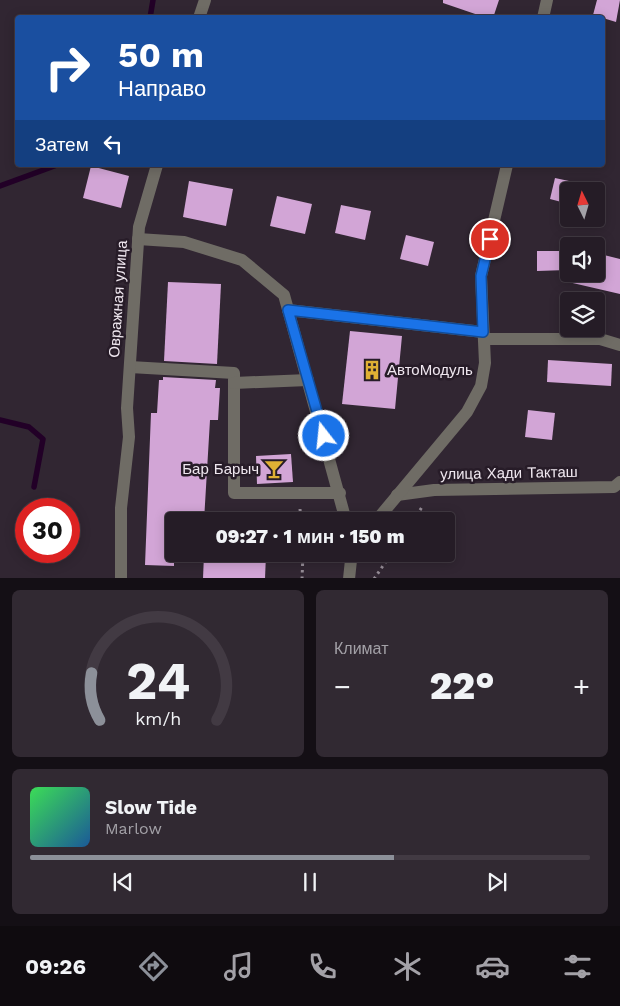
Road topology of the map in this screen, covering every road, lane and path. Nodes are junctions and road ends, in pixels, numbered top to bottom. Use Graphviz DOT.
graph roads {
  1 [pos="205,0"];
  2 [pos="547,0"];
  3 [pos="201,15"];
  4 [pos="544,15"];
  5 [pos="156,167"];
  6 [pos="507,167"];
  7 [pos="138,239"];
  8 [pos="288,310"];
  9 [pos="483,335"];
  10 [pos="620,345"];
  11 [pos="130,367"];
  12 [pos="308,380"];
  13 [pos="234,383"];
  14 [pos="620,482"];
  15 [pos="340,493"];
  16 [pos="397,496"];
  17 [pos="344,512"];
  18 [pos="384,512"];
  19 [pos="303,562"];
  20 [pos="351,562"];
  21 [pos="385,562"];
  22 [pos="121,578"];
  23 [pos="302,578"];
  24 [pos="349,578"];
  25 [pos="374,578"];
  1 -- 3 [label="street"];
  2 -- 4 [label="street"];
  5 -- 7 [label="street, Овражная улица"];
  6 -- 9 [label="street"];
  7 -- 8 [label="street"];
  7 -- 11 [label="street, Овражная улица"];
  8 -- 9 [label="street"];
  8 -- 12 [label="street"];
  9 -- 10 [label="street"];
  9 -- 16 [label="street"];
  11 -- 13 [label="street"];
  11 -- 22 [label="street, Овражная улица"];
  12 -- 13 [label="street"];
  12 -- 15 [label="street"];
  13 -- 15 [label="street"];
  14 -- 16 [label="street, улица Хади Такташ"];
  15 -- 17 [label="street"];
  16 -- 18 [label="street"];
  19 -- 23 [label="path"];
  20 -- 24 [label="street"];
  21 -- 25 [label="path"];
}
